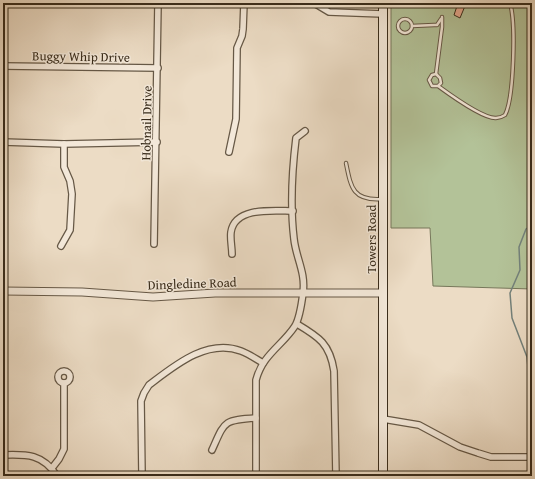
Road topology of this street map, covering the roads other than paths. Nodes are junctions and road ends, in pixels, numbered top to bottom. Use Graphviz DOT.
graph roads {
  1 [pos="158,3"];
  2 [pos="244,3"];
  3 [pos="314,3"];
  4 [pos="383,3"];
  5 [pos="510,3"];
  6 [pos="383,14"];
  7 [pos="412,26"];
  8 [pos="3,66"];
  9 [pos="158,68"];
  10 [pos="436,74"];
  11 [pos="438,86"];
  12 [pos="305,131"];
  13 [pos="3,142"];
  14 [pos="157,142"];
  15 [pos="64,144"];
  16 [pos="229,152"];
  17 [pos="346,163"];
  18 [pos="383,199"];
  19 [pos="293,211"];
  20 [pos="154,244"];
  21 [pos="61,246"];
  22 [pos="232,254"];
  23 [pos="3,292"];
  24 [pos="303,292"];
  25 [pos="382,293"];
  26 [pos="296,324"];
  27 [pos="263,363"];
  28 [pos="64,383"];
  29 [pos="256,418"];
  30 [pos="383,419"];
  31 [pos="212,450"];
  32 [pos="3,455"];
  33 [pos="532,457"];
  34 [pos="52,468"];
  35 [pos="57,476"];
  36 [pos="142,476"];
  37 [pos="256,476"];
  38 [pos="336,476"];
  39 [pos="383,476"];
  1 -- 9 [label="street, Hobnail Drive"];
  2 -- 16 [label="street"];
  3 -- 6 [label="street"];
  4 -- 6 [label="main road, Towers Road"];
  5 -- 11 [label="lane"];
  6 -- 18 [label="main road, Towers Road"];
  7 -- 7 [label="lane"];
  7 -- 10 [label="lane"];
  8 -- 9 [label="street, Buggy Whip Drive"];
  9 -- 14 [label="street, Hobnail Drive"];
  10 -- 11 [label="lane"];
  10 -- 11 [label="lane"];
  12 -- 19 [label="street"];
  13 -- 15 [label="street"];
  14 -- 15 [label="street"];
  14 -- 20 [label="street, Hobnail Drive"];
  15 -- 21 [label="street"];
  17 -- 18 [label="lane"];
  18 -- 25 [label="main road, Towers Road"];
  19 -- 22 [label="street"];
  19 -- 24 [label="street"];
  23 -- 24 [label="street, Dingledine Road"];
  24 -- 25 [label="street, Dingledine Road"];
  24 -- 26 [label="street"];
  25 -- 30 [label="main road, Towers Road"];
  26 -- 27 [label="street"];
  26 -- 38 [label="street"];
  27 -- 29 [label="street"];
  27 -- 36 [label="street"];
  28 -- 34 [label="street"];
  29 -- 31 [label="street"];
  29 -- 37 [label="street"];
  30 -- 33 [label="street"];
  30 -- 39 [label="main road, Towers Road"];
  32 -- 34 [label="street"];
  34 -- 35 [label="street"];
}
